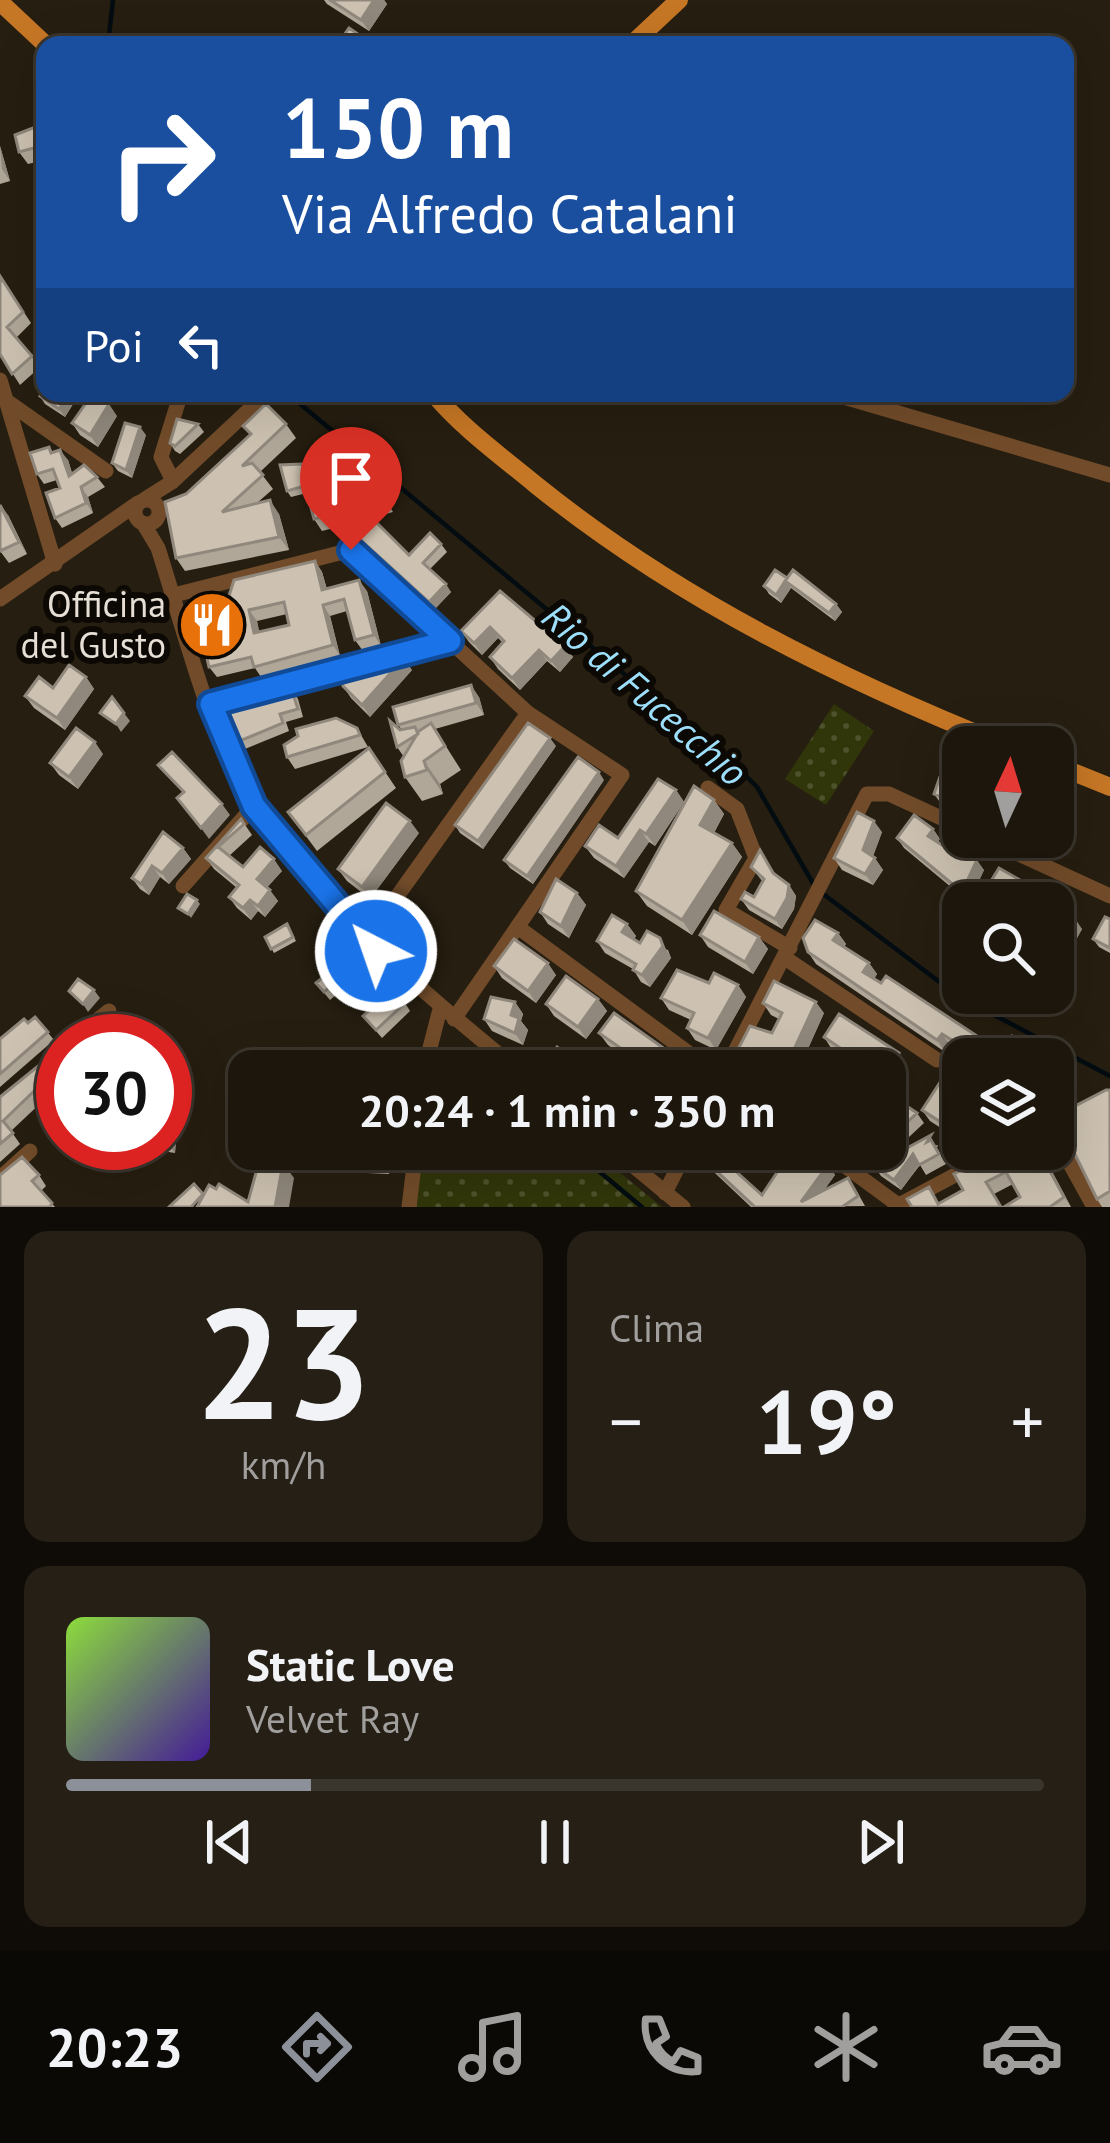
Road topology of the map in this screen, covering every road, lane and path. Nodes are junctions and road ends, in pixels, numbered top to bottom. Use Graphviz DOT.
graph roads {
  1 [pos="679,0"];
  2 [pos="0,2"];
  3 [pos="36,36"];
  4 [pos="641,36"];
  5 [pos="0,380"];
  6 [pos="8,402"];
  7 [pos="179,402"];
  8 [pos="258,402"];
  9 [pos="441,402"];
  10 [pos="861,402"];
  11 [pos="20,447"];
  12 [pos="0,450"];
  13 [pos="106,471"];
  14 [pos="1110,475"];
  15 [pos="173,481"];
  16 [pos="142,501"];
  17 [pos="150,519"];
  18 [pos="108,528"];
  19 [pos="55,564"];
  20 [pos="173,596"];
  21 [pos="0,599"];
  22 [pos="450,641"];
  23 [pos="211,704"];
  24 [pos="528,712"];
  25 [pos="959,726"];
  26 [pos="1074,772"];
  27 [pos="1110,787"];
  28 [pos="708,788"];
  29 [pos="254,806"];
  30 [pos="942,819"];
  31 [pos="1028,858"];
  32 [pos="184,886"];
  33 [pos="1110,896"];
  34 [pos="519,928"];
  35 [pos="366,940"];
  36 [pos="787,953"];
  37 [pos="109,1011"];
  38 [pos="105,1014"];
  39 [pos="447,1014"];
  40 [pos="432,1050"];
  41 [pos="492,1050"];
  42 [pos="685,1050"];
  43 [pos="736,1050"];
  44 [pos="937,1060"];
  45 [pos="30,1151"];
  46 [pos="413,1170"];
  47 [pos="638,1170"];
  48 [pos="676,1170"];
  49 [pos="850,1170"];
  50 [pos="965,1170"];
  51 [pos="1074,1170"];
  52 [pos="0,1178"];
  53 [pos="665,1192"];
  54 [pos="899,1206"];
  55 [pos="409,1207"];
  56 [pos="683,1207"];
  57 [pos="1094,1207"];
  1 -- 4 [label="main road"];
  2 -- 3 [label="main road"];
  5 -- 6 [label="street"];
  6 -- 11 [label="street"];
  6 -- 13 [label="street"];
  7 -- 15 [label="street"];
  8 -- 15 [label="street"];
  9 -- 25 [label="main road"];
  10 -- 14 [label="street"];
  11 -- 12 [label="street"];
  11 -- 19 [label="street"];
  15 -- 16 [label="street"];
  15 -- 17 [label="street"];
  16 -- 17 [label="street"];
  16 -- 18 [label="street"];
  17 -- 18 [label="street"];
  17 -- 20 [label="street"];
  18 -- 19 [label="street"];
  19 -- 21 [label="street"];
  20 -- 22 [label="street"];
  20 -- 23 [label="street"];
  22 -- 23 [label="street"];
  22 -- 24 [label="street"];
  23 -- 29 [label="street"];
  24 -- 34 [label="street"];
  24 -- 35 [label="street"];
  26 -- 27 [label="main road"];
  28 -- 36 [label="street"];
  29 -- 32 [label="street"];
  29 -- 35 [label="street"];
  30 -- 36 [label="street"];
  31 -- 33 [label="street"];
  34 -- 39 [label="street"];
  34 -- 42 [label="street"];
  35 -- 39 [label="street"];
  36 -- 43 [label="street"];
  36 -- 44 [label="street"];
  37 -- 38 [label="street"];
  39 -- 40 [label="street"];
  39 -- 41 [label="street"];
  45 -- 52 [label="street"];
  46 -- 55 [label="street"];
  47 -- 53 [label="street"];
  48 -- 53 [label="street"];
  49 -- 54 [label="street"];
  50 -- 54 [label="street"];
  51 -- 57 [label="street"];
  53 -- 56 [label="street"];
}
